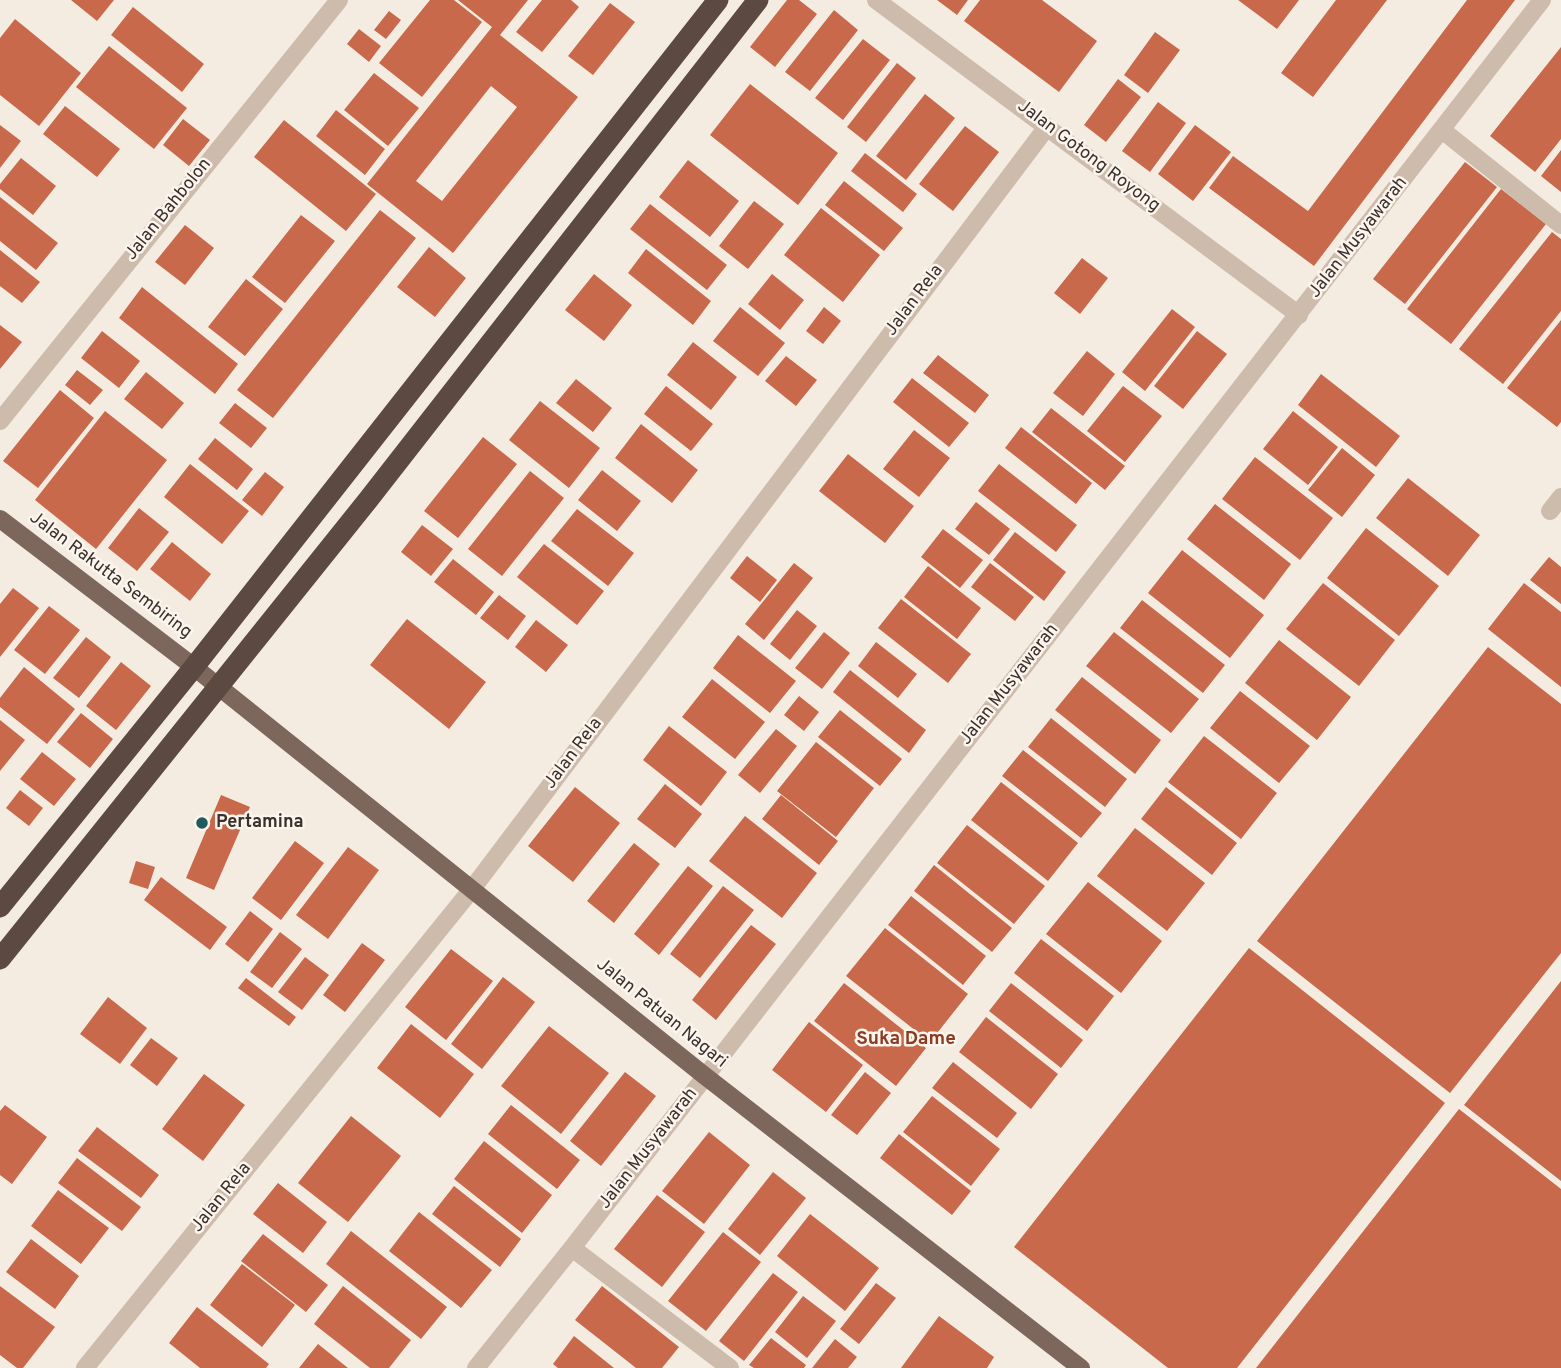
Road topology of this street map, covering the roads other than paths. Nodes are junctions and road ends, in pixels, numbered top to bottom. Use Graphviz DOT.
graph roads {
  1 [pos="339,0"];
  2 [pos="718,0"];
  3 [pos="758,0"];
  4 [pos="876,0"];
  5 [pos="1542,0"];
  6 [pos="1047,127"];
  7 [pos="1442,130"];
  8 [pos="1561,225"];
  9 [pos="1300,315"];
  10 [pos="0,421"];
  11 [pos="0,519"];
  12 [pos="194,667"];
  13 [pos="220,687"];
  14 [pos="472,889"];
  15 [pos="0,907"];
  16 [pos="0,959"];
  17 [pos="705,1076"];
  18 [pos="572,1248"];
  19 [pos="85,1368"];
  20 [pos="476,1368"];
  21 [pos="730,1368"];
  22 [pos="1081,1368"];
  1 -- 10 [label="street, Jalan Bahbolon"];
  2 -- 12 [label="highway"];
  3 -- 13 [label="highway"];
  4 -- 6 [label="street, Jalan Gotong Royong"];
  5 -- 7 [label="street, Jalan Musyawarah"];
  6 -- 9 [label="street, Jalan Gotong Royong"];
  6 -- 14 [label="street, Jalan Rela"];
  7 -- 8 [label="street"];
  7 -- 9 [label="street, Jalan Musyawarah"];
  9 -- 17 [label="street, Jalan Musyawarah"];
  11 -- 12 [label="main road, Jalan Rakutta Sembiring"];
  12 -- 13 [label="main road, Jalan Rakutta Sembiring"];
  12 -- 15 [label="highway"];
  13 -- 14 [label="main road, Jalan Patuan Nagari"];
  13 -- 16 [label="highway"];
  14 -- 17 [label="main road, Jalan Patuan Nagari"];
  14 -- 19 [label="street, Jalan Rela"];
  17 -- 18 [label="street, Jalan Musyawarah"];
  17 -- 22 [label="main road, Jalan Patuan Nagari"];
  18 -- 20 [label="street, Jalan Musyawarah"];
  18 -- 21 [label="street"];
}
